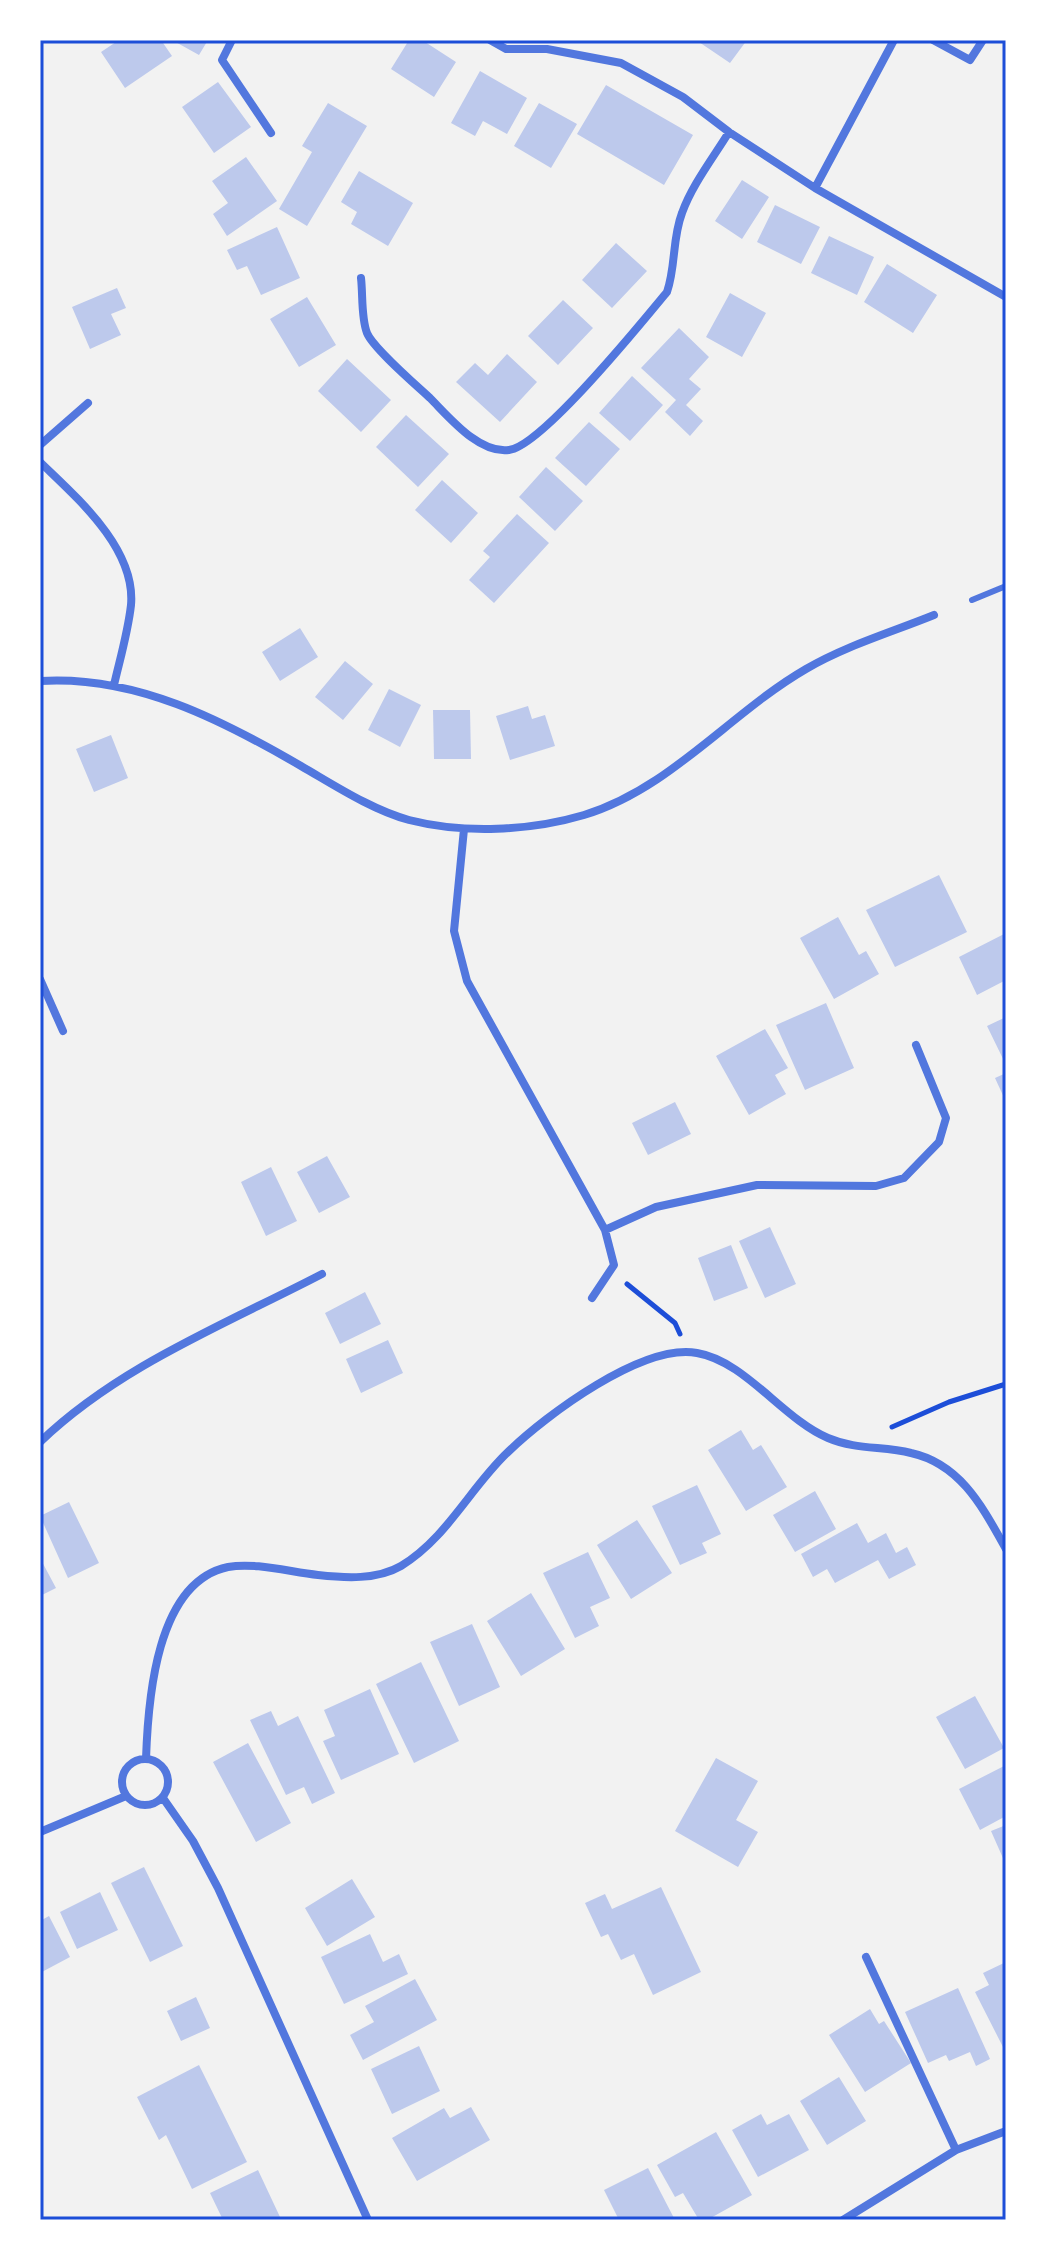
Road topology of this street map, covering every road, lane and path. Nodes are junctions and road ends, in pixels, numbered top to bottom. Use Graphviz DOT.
graph roads {
  1 [pos="232,40"];
  2 [pos="490,40"];
  3 [pos="894,40"];
  4 [pos="933,40"];
  5 [pos="983,40"];
  6 [pos="548,45"];
  7 [pos="729,132"];
  8 [pos="271,133"];
  9 [pos="815,188"];
  10 [pos="361,278"];
  11 [pos="1006,297"];
  12 [pos="88,403"];
  13 [pos="40,445"];
  14 [pos="40,462"];
  15 [pos="1006,586"];
  16 [pos="972,600"];
  17 [pos="934,615"];
  18 [pos="40,681"];
  19 [pos="114,685"];
  20 [pos="464,829"];
  21 [pos="40,979"];
  22 [pos="63,1031"];
  23 [pos="916,1045"];
  24 [pos="605,1230"];
  25 [pos="611,1272"];
  26 [pos="322,1274"];
  27 [pos="592,1298"];
  28 [pos="689,1353"];
  29 [pos="1006,1384"];
  30 [pos="40,1442"];
  31 [pos="851,1446"];
  32 [pos="1006,1549"];
  33 [pos="146,1759"];
  34 [pos="126,1796"];
  35 [pos="163,1798"];
  36 [pos="40,1832"];
  37 [pos="866,1957"];
  38 [pos="1006,2131"];
  39 [pos="956,2150"];
  40 [pos="368,2220"];
  41 [pos="843,2220"];
  1 -- 8 [label="street"];
  2 -- 6 [label="street"];
  3 -- 9 [label="street"];
  4 -- 5 [label="street"];
  6 -- 7 [label="street"];
  7 -- 9 [label="street"];
  7 -- 10 [label="street"];
  9 -- 11 [label="street"];
  12 -- 13 [label="street"];
  14 -- 19 [label="street"];
  15 -- 16 [label="lane"];
  17 -- 20 [label="street"];
  18 -- 19 [label="street"];
  19 -- 20 [label="street"];
  20 -- 24 [label="street"];
  21 -- 22 [label="street"];
  23 -- 24 [label="street"];
  24 -- 25 [label="street"];
  25 -- 27 [label="street"];
  25 -- 28 [label="path"];
  26 -- 30 [label="street"];
  28 -- 31 [label="street"];
  28 -- 33 [label="street"];
  29 -- 31 [label="path"];
  31 -- 32 [label="street"];
  33 -- 34 [label="street"];
  33 -- 35 [label="street"];
  34 -- 35 [label="street"];
  34 -- 36 [label="street"];
  35 -- 40 [label="street"];
  37 -- 39 [label="street"];
  38 -- 39 [label="street"];
  39 -- 41 [label="street"];
}
